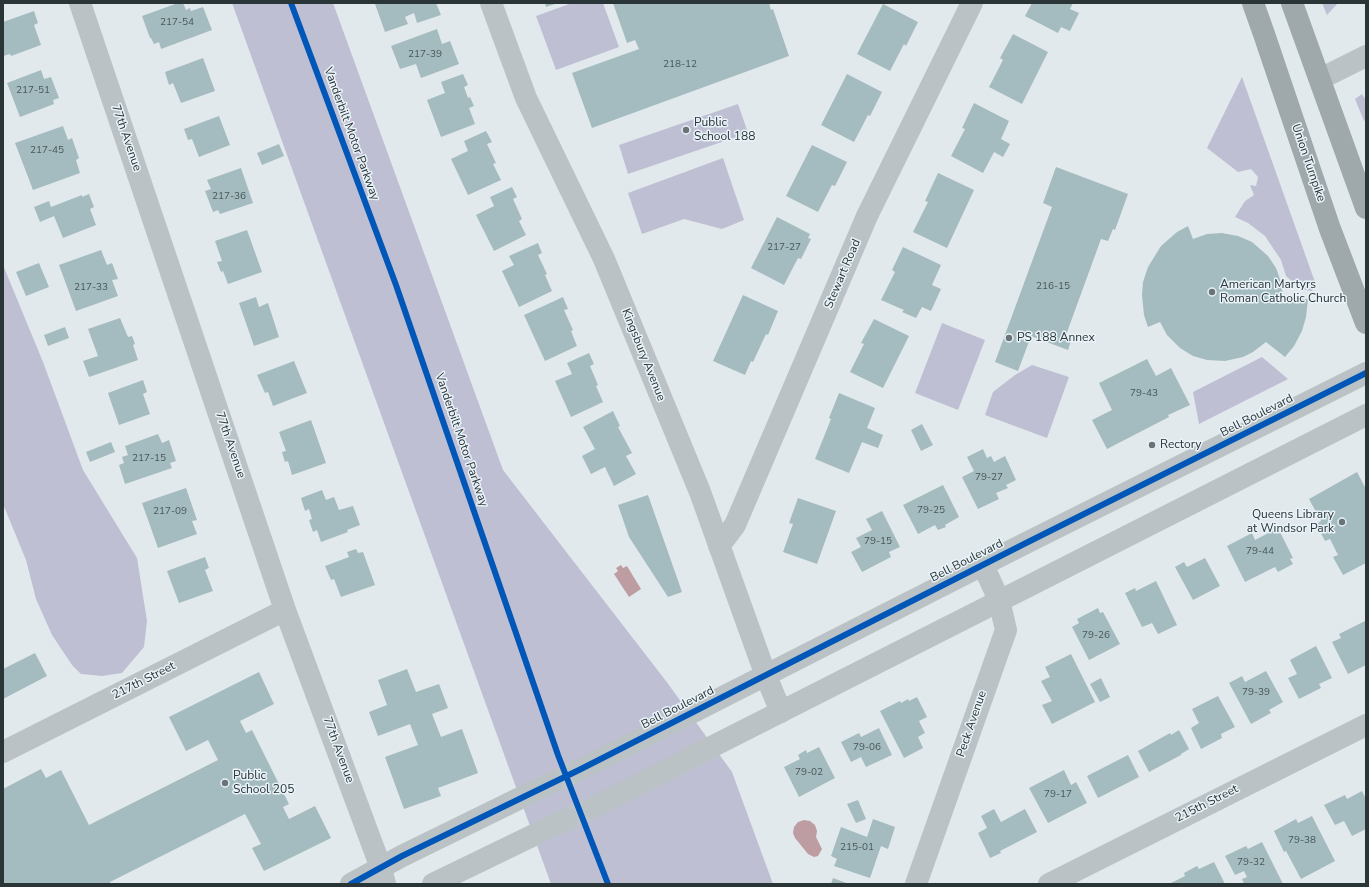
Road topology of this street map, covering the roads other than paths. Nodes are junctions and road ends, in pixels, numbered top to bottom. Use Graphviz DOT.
graph roads {
  1 [pos="80,3"];
  2 [pos="491,3"];
  3 [pos="972,3"];
  4 [pos="1252,3"];
  5 [pos="1292,3"];
  6 [pos="1366,56"];
  7 [pos="1320,79"];
  8 [pos="1366,208"];
  9 [pos="1366,323"];
  10 [pos="1366,373"];
  11 [pos="1366,415"];
  12 [pos="719,546"];
  13 [pos="983,565"];
  14 [pos="999,600"];
  15 [pos="285,610"];
  16 [pos="766,676"];
  17 [pos="781,712"];
  18 [pos="1366,725"];
  19 [pos="3,752"];
  20 [pos="579,770"];
  21 [pos="553,782"];
  22 [pos="593,807"];
  23 [pos="567,819"];
  24 [pos="383,876"];
  25 [pos="351,884"];
  26 [pos="433,884"];
  27 [pos="916,884"];
  28 [pos="1049,884"];
  1 -- 15 [label="street, 77th Avenue"];
  2 -- 12 [label="street, Kingsbury Avenue"];
  3 -- 12 [label="street, Stewart Road"];
  4 -- 9 [label="main road, Union Turnpike"];
  5 -- 7 [label="main road"];
  6 -- 7 [label="street"];
  7 -- 8 [label="main road"];
  10 -- 13 [label="street, Bell Boulevard"];
  11 -- 14 [label="street"];
  12 -- 16 [label="street, Kingsbury Avenue"];
  13 -- 14 [label="street, Peck Avenue"];
  13 -- 16 [label="street, Bell Boulevard"];
  14 -- 17 [label="street"];
  14 -- 27 [label="street, Peck Avenue"];
  15 -- 19 [label="street, 217th Street"];
  15 -- 24 [label="street, 77th Avenue"];
  16 -- 17 [label="street, Kingsbury Avenue"];
  16 -- 20 [label="street, Bell Boulevard"];
  17 -- 22 [label="street"];
  18 -- 28 [label="street, 215th Street"];
  21 -- 24 [label="street"];
  23 -- 26 [label="street"];
  24 -- 25 [label="street"];
}
